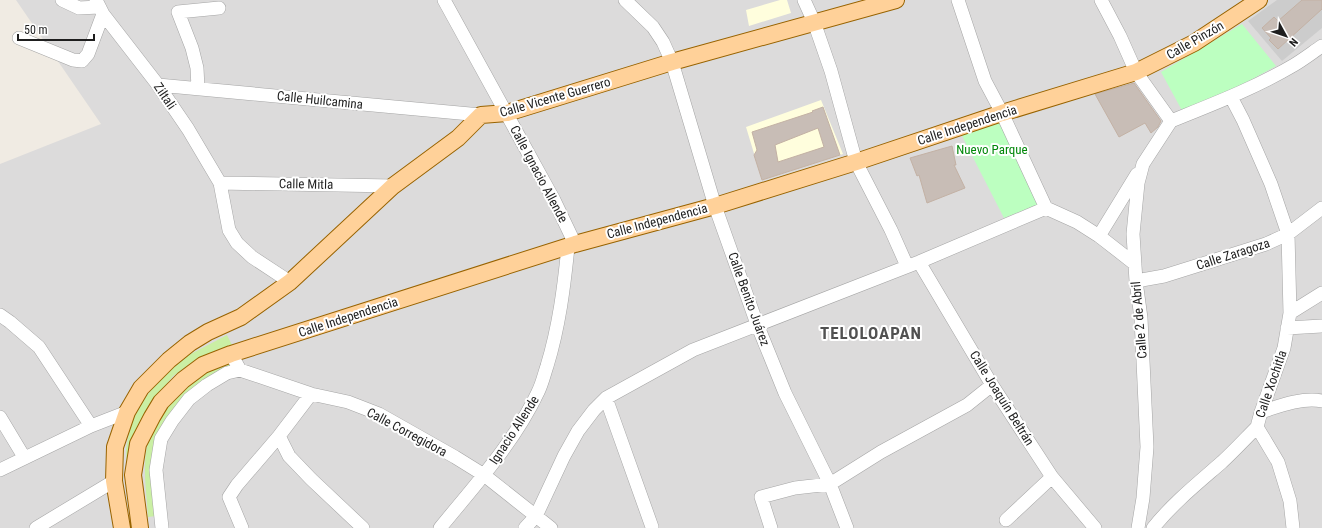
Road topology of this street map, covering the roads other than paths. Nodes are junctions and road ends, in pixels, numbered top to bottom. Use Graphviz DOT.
graph roads {
  1 [pos="62,0"];
  2 [pos="444,0"];
  3 [pos="625,0"];
  4 [pos="804,0"];
  5 [pos="896,0"];
  6 [pos="958,0"];
  7 [pos="1101,0"];
  8 [pos="1253,2"];
  9 [pos="100,7"];
  10 [pos="219,8"];
  11 [pos="814,22"];
  12 [pos="19,38"];
  13 [pos="1322,46"];
  14 [pos="672,62"];
  15 [pos="1136,72"];
  16 [pos="158,85"];
  17 [pos="198,88"];
  18 [pos="1231,97"];
  19 [pos="507,113"];
  20 [pos="1002,113"];
  21 [pos="481,115"];
  22 [pos="1171,121"];
  23 [pos="856,162"];
  24 [pos="1143,164"];
  25 [pos="220,183"];
  26 [pos="393,186"];
  27 [pos="715,206"];
  28 [pos="1046,208"];
  29 [pos="1322,208"];
  30 [pos="1288,234"];
  31 [pos="1099,236"];
  32 [pos="572,245"];
  33 [pos="913,264"];
  34 [pos="1135,264"];
  35 [pos="1136,281"];
  36 [pos="290,282"];
  37 [pos="1322,293"];
  38 [pos="1290,313"];
  39 [pos="0,315"];
  40 [pos="757,324"];
  41 [pos="1322,326"];
  42 [pos="1287,328"];
  43 [pos="231,354"];
  44 [pos="240,370"];
  45 [pos="992,385"];
  46 [pos="311,394"];
  47 [pos="606,398"];
  48 [pos="1322,401"];
  49 [pos="127,412"];
  50 [pos="1261,412"];
  51 [pos="0,417"];
  52 [pos="91,426"];
  53 [pos="1257,427"];
  54 [pos="279,436"];
  55 [pos="24,457"];
  56 [pos="0,470"];
  57 [pos="484,475"];
  58 [pos="1052,477"];
  59 [pos="114,481"];
  60 [pos="830,484"];
  61 [pos="536,516"];
  62 [pos="1006,520"];
  63 [pos="652,527"];
  64 [pos="36,528"];
  65 [pos="122,528"];
  66 [pos="140,528"];
  67 [pos="162,528"];
  68 [pos="242,528"];
  69 [pos="363,528"];
  70 [pos="440,528"];
  71 [pos="525,528"];
  72 [pos="550,528"];
  73 [pos="771,528"];
  74 [pos="847,528"];
  75 [pos="1095,528"];
  76 [pos="1138,528"];
  77 [pos="1154,528"];
  78 [pos="1293,528"];
  1 -- 9 [label="street"];
  2 -- 19 [label="street, Calle Ignacio Allende"];
  3 -- 14 [label="street, Calle Benito Juárez"];
  4 -- 11 [label="street, Calle Joaquín Beltrán"];
  5 -- 11 [label="main road, Calle Vicente Guerrero"];
  6 -- 20 [label="street"];
  7 -- 15 [label="street"];
  8 -- 15 [label="main road, Calle Pinzón"];
  9 -- 12 [label="street"];
  9 -- 16 [label="street, Ziltali"];
  10 -- 17 [label="street"];
  11 -- 14 [label="main road, Calle Vicente Guerrero"];
  11 -- 23 [label="street, Calle Joaquín Beltrán"];
  13 -- 18 [label="street"];
  14 -- 19 [label="main road, Calle Vicente Guerrero"];
  14 -- 27 [label="street, Calle Benito Juárez"];
  15 -- 20 [label="main road, Calle Independencia"];
  15 -- 22 [label="street"];
  16 -- 17 [label="street, Calle Huilcamina"];
  16 -- 25 [label="street, Ziltali"];
  17 -- 21 [label="street, Calle Huilcamina"];
  18 -- 22 [label="street"];
  18 -- 30 [label="street, Calle Xochitla"];
  19 -- 21 [label="main road, Calle Vicente Guerrero"];
  19 -- 32 [label="street, Calle Ignacio Allende"];
  20 -- 23 [label="main road, Calle Independencia"];
  20 -- 28 [label="street"];
  21 -- 26 [label="main road, Calle Vicente Guerrero"];
  22 -- 24 [label="street, Calle 2 de Abril"];
  23 -- 27 [label="main road, Calle Independencia"];
  23 -- 33 [label="street, Calle Joaquín Beltrán"];
  24 -- 31 [label="street"];
  24 -- 34 [label="street, Calle 2 de Abril"];
  25 -- 26 [label="street, Calle Mitla"];
  25 -- 36 [label="street, Ziltali"];
  26 -- 36 [label="main road, Calle Vicente Guerrero"];
  27 -- 32 [label="main road, Calle Independencia"];
  27 -- 40 [label="street, Calle Benito Juárez"];
  28 -- 31 [label="street"];
  28 -- 33 [label="street"];
  29 -- 30 [label="street, Calle Zaragoza"];
  30 -- 35 [label="street, Calle Zaragoza"];
  30 -- 38 [label="street, Calle Xochitla"];
  31 -- 34 [label="street"];
  32 -- 43 [label="main road, Calle Independencia"];
  32 -- 57 [label="street, Ignacio Allende"];
  33 -- 40 [label="street"];
  33 -- 45 [label="street, Calle Joaquín Beltrán"];
  34 -- 35 [label="street, Calle 2 de Abril"];
  35 -- 76 [label="street, Calle 2 de Abril"];
  36 -- 49 [label="main road, Calle Vicente Guerrero"];
  37 -- 38 [label="street"];
  38 -- 42 [label="street, Calle Xochitla"];
  39 -- 52 [label="street"];
  40 -- 47 [label="street"];
  40 -- 60 [label="street, Calle Benito Juárez"];
  41 -- 42 [label="street"];
  42 -- 50 [label="street, Calle Xochitla"];
  43 -- 44 [label="street"];
  43 -- 66 [label="main road, Calle Independencia"];
  44 -- 46 [label="street, Calle Corregidora"];
  44 -- 67 [label="street"];
  45 -- 58 [label="street, Calle Joaquín Beltrán"];
  45 -- 60 [label="street"];
  46 -- 54 [label="street"];
  46 -- 57 [label="street, Calle Corregidora"];
  47 -- 61 [label="street"];
  47 -- 63 [label="street"];
  48 -- 50 [label="street"];
  49 -- 52 [label="street"];
  49 -- 59 [label="main road, Calle Vicente Guerrero"];
  50 -- 53 [label="street, Calle Xochitla"];
  51 -- 55 [label="street"];
  52 -- 55 [label="street"];
  53 -- 77 [label="street"];
  53 -- 78 [label="street, Calle Xochitla"];
  54 -- 68 [label="street"];
  54 -- 69 [label="street"];
  55 -- 56 [label="street"];
  57 -- 61 [label="street, Calle Corregidora"];
  57 -- 70 [label="street, Ignacio Allende"];
  58 -- 62 [label="street"];
  58 -- 75 [label="street, Calle Joaquín Beltrán"];
  59 -- 64 [label="street"];
  59 -- 65 [label="main road, Calle Vicente Guerrero"];
  60 -- 73 [label="street"];
  60 -- 74 [label="street, Calle Benito Juárez"];
  61 -- 71 [label="street"];
  61 -- 72 [label="street, Calle Corregidora"];
}
